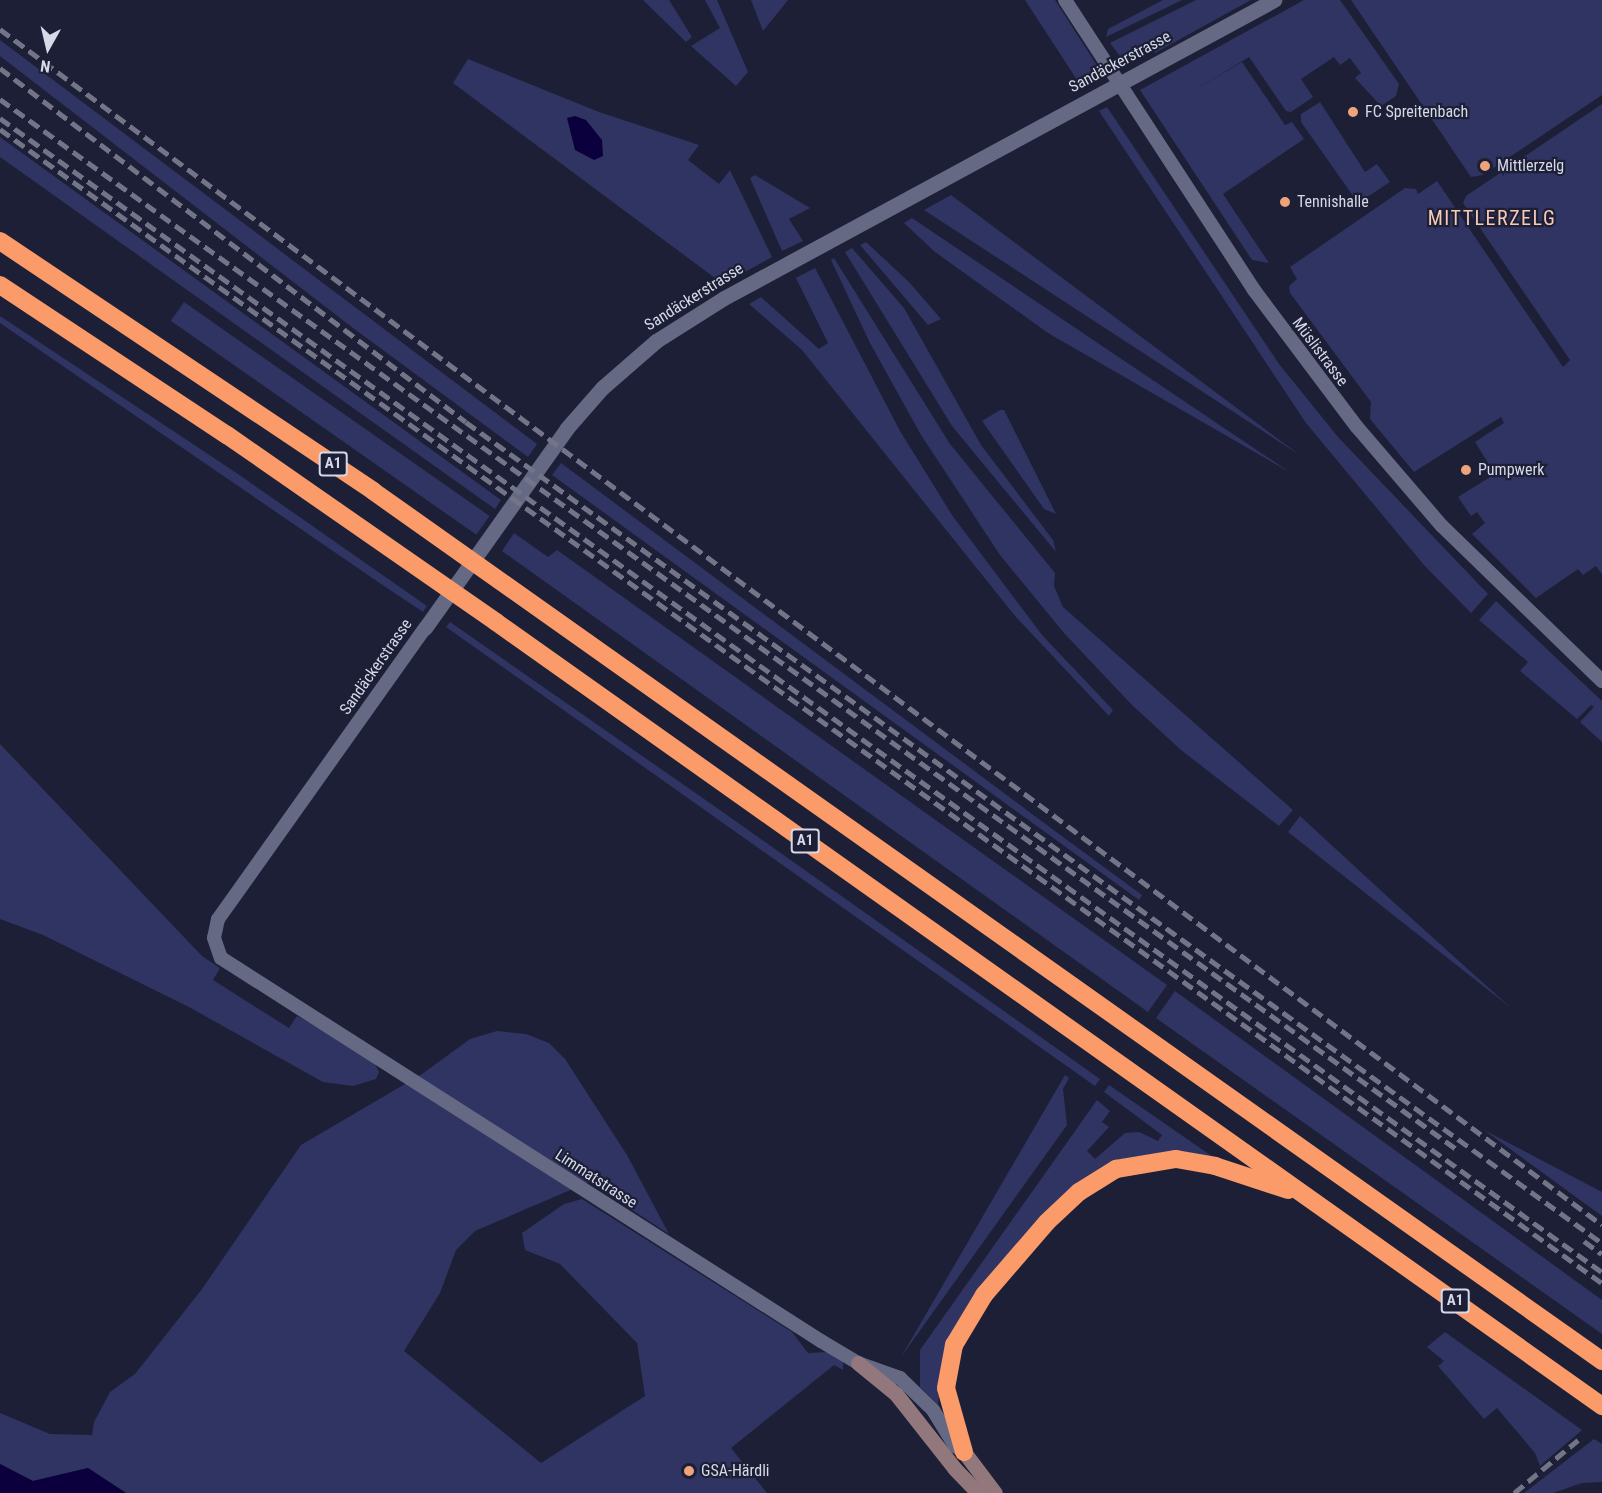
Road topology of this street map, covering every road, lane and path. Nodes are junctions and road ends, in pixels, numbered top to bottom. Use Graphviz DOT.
graph roads {
  1 [pos="1065,0"];
  2 [pos="1274,0"];
  3 [pos="0,241"];
  4 [pos="0,285"];
  5 [pos="425,628"];
  6 [pos="1602,681"];
  7 [pos="214,931"];
  8 [pos="1307,1197"];
  9 [pos="1602,1361"];
  10 [pos="858,1363"];
  11 [pos="1602,1406"];
  12 [pos="964,1452"];
  13 [pos="978,1493"];
  14 [pos="995,1493"];
  1 -- 6 [label="street, Müslistrasse"];
  2 -- 5 [label="street, Sandäckerstrasse"];
  3 -- 9 [label="highway, A1"];
  4 -- 8 [label="highway, A1"];
  5 -- 7 [label="street, Sandäckerstrasse"];
  7 -- 10 [label="street, Limmatstrasse"];
  8 -- 11 [label="highway, A1"];
  8 -- 12 [label="highway, A1"];
  10 -- 12 [label="street, Limmatstrasse"];
  10 -- 13 [label="main road"];
  12 -- 14 [label="main road"];
}
